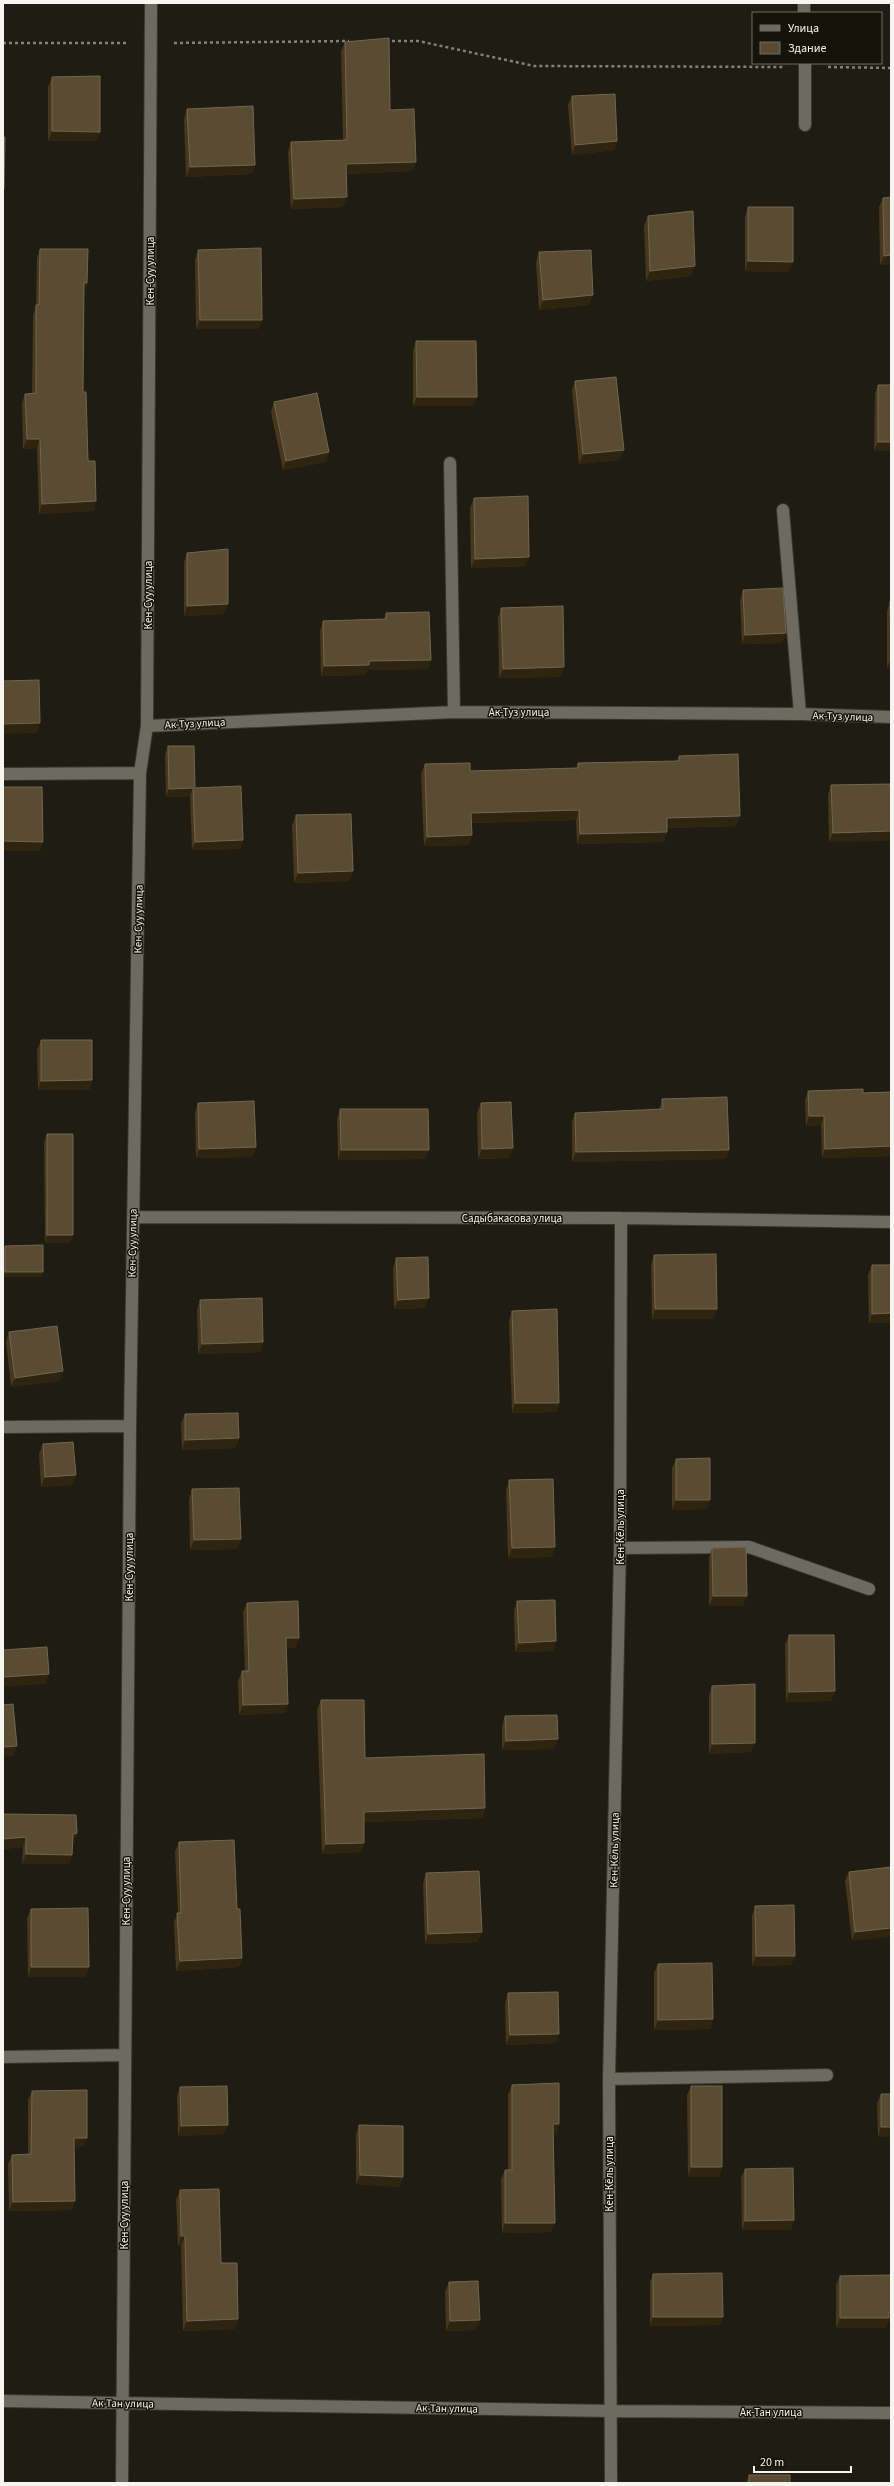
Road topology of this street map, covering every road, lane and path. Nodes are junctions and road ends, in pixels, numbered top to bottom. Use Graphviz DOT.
graph roads {
  1 [pos="151,3"];
  2 [pos="355,41"];
  3 [pos="379,41"];
  4 [pos="3,43"];
  5 [pos="151,43"];
  6 [pos="805,65"];
  7 [pos="891,68"];
  8 [pos="805,125"];
  9 [pos="450,463"];
  10 [pos="783,510"];
  11 [pos="454,712"];
  12 [pos="800,714"];
  13 [pos="891,717"];
  14 [pos="147,726"];
  15 [pos="140,773"];
  16 [pos="3,774"];
  17 [pos="133,1217"];
  18 [pos="621,1218"];
  19 [pos="891,1222"];
  20 [pos="130,1426"];
  21 [pos="3,1428"];
  22 [pos="620,1548"];
  23 [pos="869,1589"];
  24 [pos="125,2055"];
  25 [pos="3,2057"];
  26 [pos="827,2075"];
  27 [pos="609,2079"];
  28 [pos="3,2401"];
  29 [pos="123,2403"];
  30 [pos="611,2411"];
  31 [pos="891,2413"];
  32 [pos="122,2483"];
  33 [pos="611,2483"];
  1 -- 5 [label="street, Кен-Суу улица"];
  2 -- 5 [label="path"];
  3 -- 6 [label="path"];
  4 -- 5 [label="path"];
  5 -- 14 [label="street, Кен-Суу улица"];
  6 -- 7 [label="path"];
  6 -- 8 [label="street"];
  9 -- 11 [label="street"];
  10 -- 12 [label="street"];
  11 -- 12 [label="street, Ак-Туз улица"];
  11 -- 14 [label="street, Ак-Туз улица"];
  12 -- 13 [label="street, Ак-Туз улица"];
  14 -- 15 [label="street, Кен-Суу улица"];
  15 -- 16 [label="street"];
  15 -- 17 [label="street, Кен-Суу улица"];
  17 -- 18 [label="street, Садыбакасова улица"];
  17 -- 20 [label="street, Кен-Суу улица"];
  18 -- 19 [label="street, Садыбакасова улица"];
  18 -- 22 [label="street, Кен-Кёль улица"];
  20 -- 21 [label="street"];
  20 -- 24 [label="street, Кен-Суу улица"];
  22 -- 23 [label="street"];
  22 -- 27 [label="street, Кен-Кёль улица"];
  24 -- 25 [label="street"];
  24 -- 29 [label="street, Кен-Суу улица"];
  26 -- 27 [label="street"];
  27 -- 30 [label="street, Кен-Кёль улица"];
  28 -- 29 [label="street, Ак-Тан улица"];
  29 -- 30 [label="street, Ак-Тан улица"];
  29 -- 32 [label="street, Кен-Суу улица"];
  30 -- 31 [label="street, Ак-Тан улица"];
  30 -- 33 [label="street, Кен-Кёль улица"];
}
